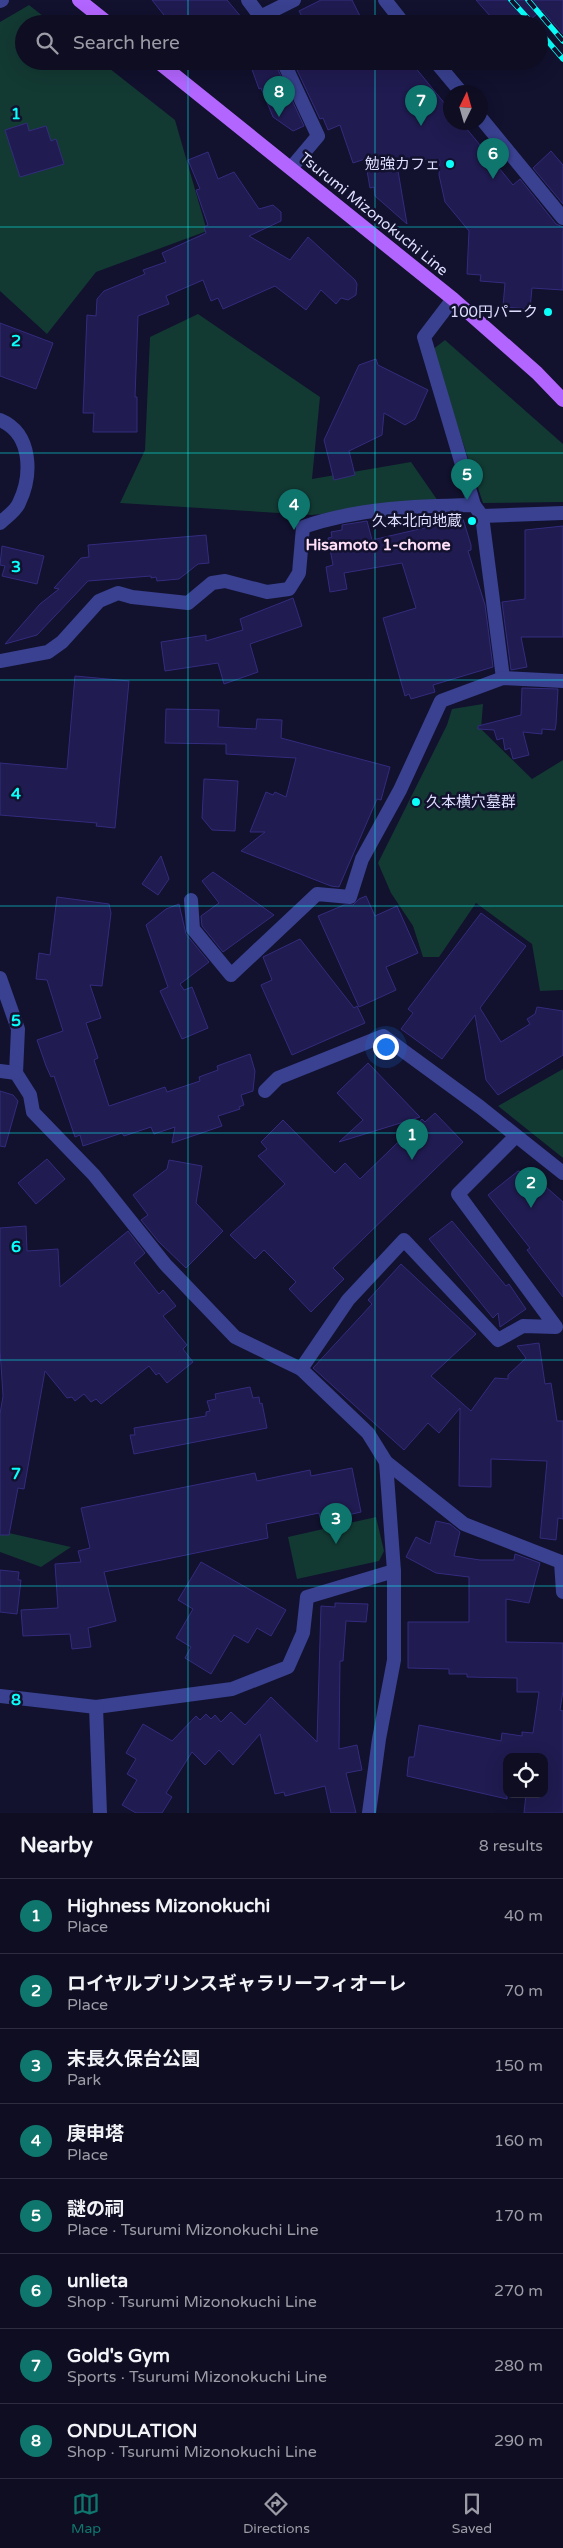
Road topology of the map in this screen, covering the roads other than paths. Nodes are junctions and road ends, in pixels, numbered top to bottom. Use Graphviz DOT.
graph roads {
  1 [pos="79,0"];
  2 [pos="248,0"];
  3 [pos="294,0"];
  4 [pos="385,0"];
  5 [pos="98,15"];
  6 [pos="260,15"];
  7 [pos="272,15"];
  8 [pos="397,15"];
  9 [pos="168,70"];
  10 [pos="287,70"];
  11 [pos="443,70"];
  12 [pos="455,85"];
  13 [pos="488,127"];
  14 [pos="291,168"];
  15 [pos="563,218"];
  16 [pos="453,299"];
  17 [pos="563,400"];
  18 [pos="0,420"];
  19 [pos="478,510"];
  20 [pos="563,513"];
  21 [pos="0,523"];
  22 [pos="0,661"];
  23 [pos="503,678"];
  24 [pos="563,681"];
  25 [pos="191,900"];
  26 [pos="0,978"];
  27 [pos="0,1071"];
  28 [pos="16,1073"];
  29 [pos="265,1090"];
  30 [pos="516,1136"];
  31 [pos="563,1173"];
  32 [pos="301,1369"];
  33 [pos="386,1462"];
  34 [pos="394,1571"];
  35 [pos="563,1592"];
  36 [pos="0,1696"];
  37 [pos="96,1707"];
  38 [pos="100,1813"];
  39 [pos="369,1813"];
  1 -- 5 [label="main road"];
  2 -- 6 [label="street"];
  3 -- 7 [label="street"];
  4 -- 8 [label="street"];
  9 -- 14 [label="main road, Tsurumi Mizonokuchi Line"];
  10 -- 14 [label="street"];
  11 -- 12 [label="street"];
  13 -- 15 [label="street"];
  14 -- 16 [label="main road, Tsurumi Mizonokuchi Line"];
  16 -- 17 [label="main road, Tsurumi Mizonokuchi Line"];
  16 -- 19 [label="street"];
  18 -- 21 [label="street"];
  19 -- 20 [label="street"];
  19 -- 22 [label="street"];
  19 -- 23 [label="street"];
  23 -- 24 [label="street"];
  23 -- 25 [label="street"];
  26 -- 28 [label="street"];
  27 -- 28 [label="street"];
  28 -- 32 [label="street"];
  29 -- 30 [label="street"];
  30 -- 31 [label="street"];
  30 -- 32 [label="street"];
  32 -- 33 [label="street"];
  33 -- 34 [label="street"];
  33 -- 35 [label="street"];
  34 -- 37 [label="street"];
  34 -- 39 [label="street"];
  36 -- 37 [label="street"];
  37 -- 38 [label="street"];
}
